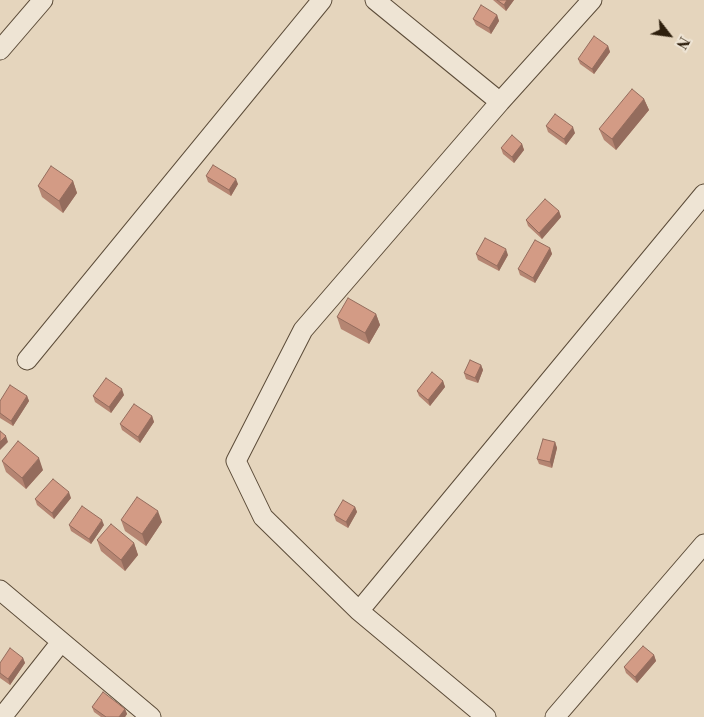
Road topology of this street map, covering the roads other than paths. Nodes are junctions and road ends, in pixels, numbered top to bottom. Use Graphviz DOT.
graph roads {
  1 [pos="43,0"];
  2 [pos="322,0"];
  3 [pos="375,0"];
  4 [pos="592,0"];
  5 [pos="0,50"];
  6 [pos="500,102"];
  7 [pos="704,194"];
  8 [pos="27,360"];
  9 [pos="704,544"];
  10 [pos="0,590"];
  11 [pos="359,612"];
  12 [pos="61,642"];
  13 [pos="2,717"];
  14 [pos="151,717"];
  15 [pos="486,717"];
  16 [pos="555,717"];
  1 -- 5 [label="street"];
  2 -- 8 [label="street"];
  3 -- 6 [label="street"];
  4 -- 6 [label="street"];
  6 -- 11 [label="street"];
  7 -- 11 [label="street"];
  9 -- 16 [label="street"];
  10 -- 12 [label="street"];
  11 -- 15 [label="street"];
  12 -- 13 [label="street"];
  12 -- 14 [label="street"];
}
